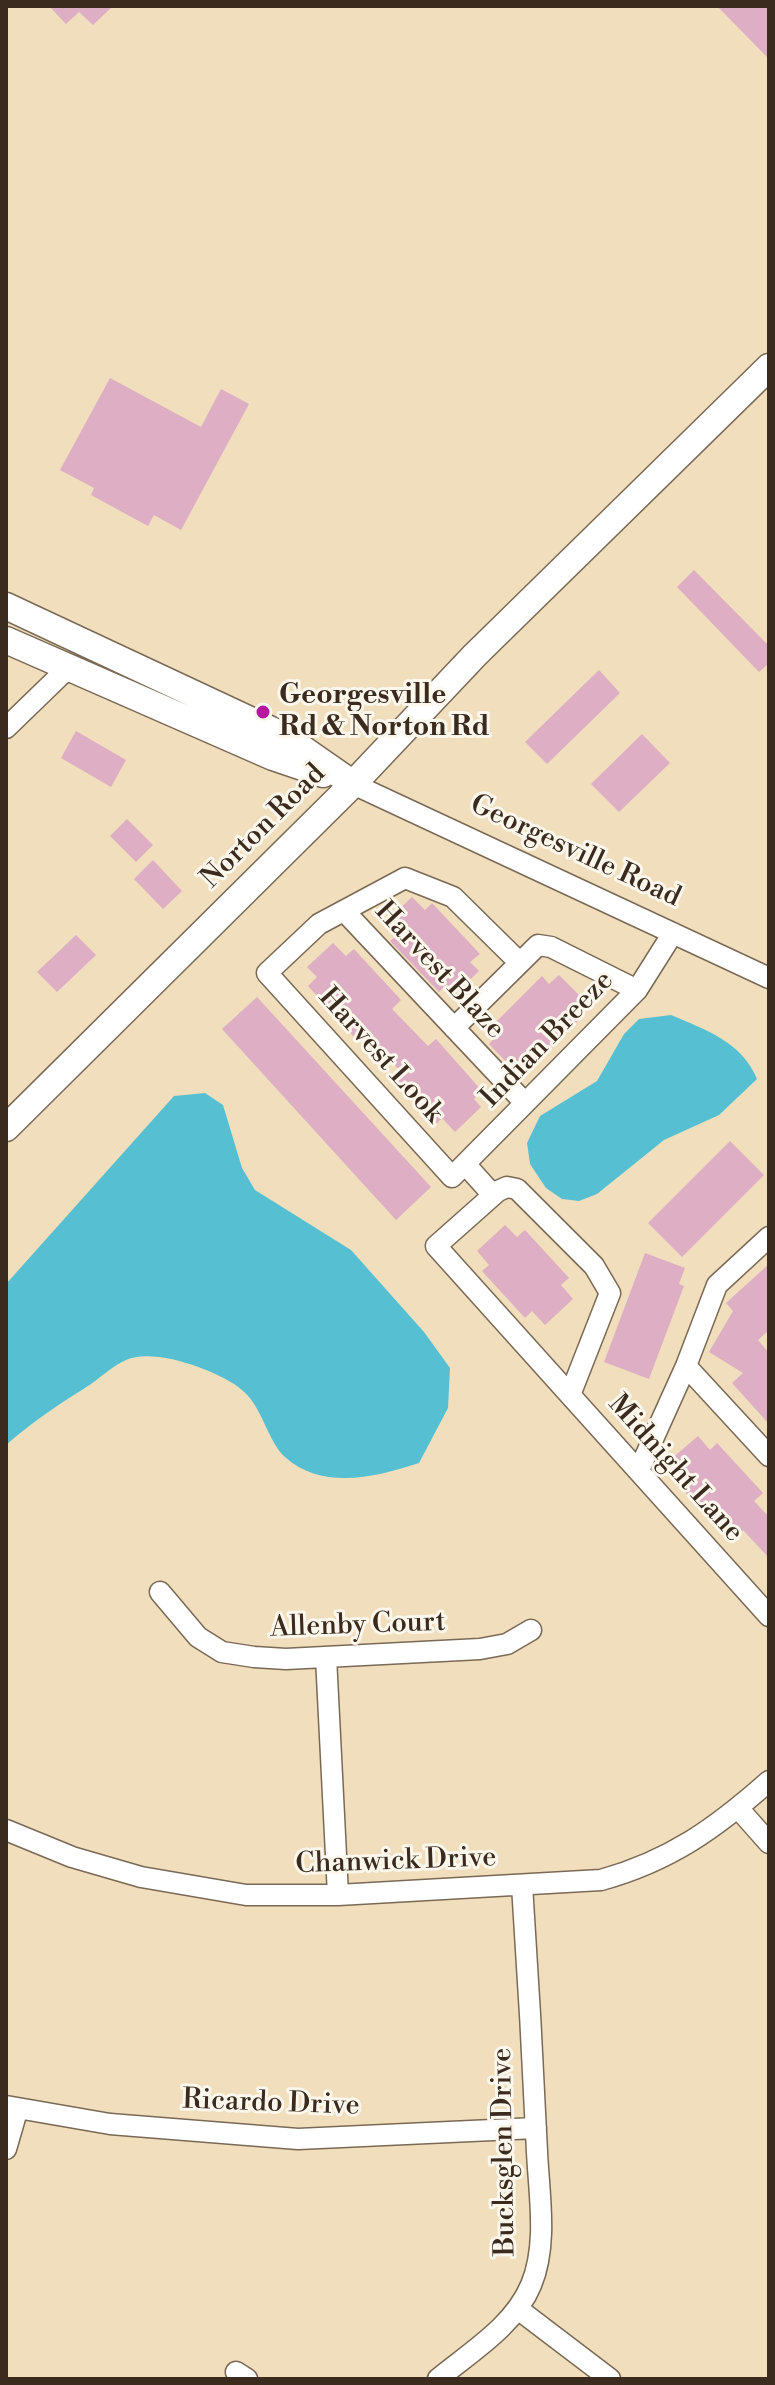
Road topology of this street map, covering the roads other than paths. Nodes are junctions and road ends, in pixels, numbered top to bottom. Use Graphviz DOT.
graph roads {
  1 [pos="769,367"];
  2 [pos="6,606"];
  3 [pos="6,640"];
  4 [pos="68,668"];
  5 [pos="6,728"];
  6 [pos="353,784"];
  7 [pos="345,912"];
  8 [pos="673,933"];
  9 [pos="518,961"];
  10 [pos="769,978"];
  11 [pos="637,990"];
  12 [pos="454,1028"];
  13 [pos="525,1103"];
  14 [pos="6,1128"];
  15 [pos="459,1171"];
  16 [pos="493,1195"];
  17 [pos="769,1237"];
  18 [pos="686,1366"];
  19 [pos="570,1395"];
  20 [pos="769,1456"];
  21 [pos="639,1470"];
  22 [pos="160,1592"];
  23 [pos="769,1616"];
  24 [pos="531,1630"];
  25 [pos="326,1657"];
  26 [pos="769,1781"];
  27 [pos="738,1808"];
  28 [pos="6,1830"];
  29 [pos="769,1843"];
  30 [pos="522,1885"];
  31 [pos="338,1895"];
  32 [pos="11,2108"];
  33 [pos="536,2128"];
  34 [pos="6,2149"];
  35 [pos="518,2309"];
  36 [pos="438,2379"];
  37 [pos="610,2379"];
  1 -- 6 [label="main road, Norton Road"];
  2 -- 6 [label="main road, Georgesville Road"];
  3 -- 4 [label="main road, Georgesville Road"];
  4 -- 5 [label="street"];
  4 -- 6 [label="main road, Georgesville Road"];
  6 -- 8 [label="street, Georgesville Road"];
  6 -- 14 [label="main road, Norton Road"];
  7 -- 9 [label="street"];
  7 -- 12 [label="street, Harvest Blaze"];
  7 -- 15 [label="street, Harvest Look"];
  8 -- 10 [label="street, Georgesville Road"];
  8 -- 11 [label="street, Indian Breeze"];
  9 -- 11 [label="street"];
  9 -- 12 [label="street"];
  11 -- 13 [label="street, Indian Breeze"];
  12 -- 13 [label="street, Harvest Blaze"];
  13 -- 15 [label="street, Indian Breeze"];
  15 -- 16 [label="street"];
  16 -- 19 [label="street, Midnight Lane"];
  16 -- 19 [label="street, Midnight Lane"];
  17 -- 18 [label="street"];
  18 -- 20 [label="street"];
  18 -- 21 [label="street"];
  19 -- 21 [label="street, Midnight Lane"];
  21 -- 23 [label="street, Midnight Lane"];
  22 -- 25 [label="street, Allenby Court"];
  24 -- 25 [label="street, Allenby Court"];
  25 -- 31 [label="street"];
  26 -- 27 [label="street, Chanwick Drive"];
  27 -- 29 [label="street"];
  27 -- 30 [label="street, Chanwick Drive"];
  28 -- 31 [label="street, Chanwick Drive"];
  30 -- 31 [label="street, Chanwick Drive"];
  30 -- 33 [label="street, Bucksglen Drive"];
  32 -- 33 [label="street, Ricardo Drive"];
  32 -- 34 [label="street"];
  33 -- 35 [label="street, Bucksglen Drive"];
  35 -- 36 [label="street, Bucksglen Drive"];
  35 -- 37 [label="street"];
}
